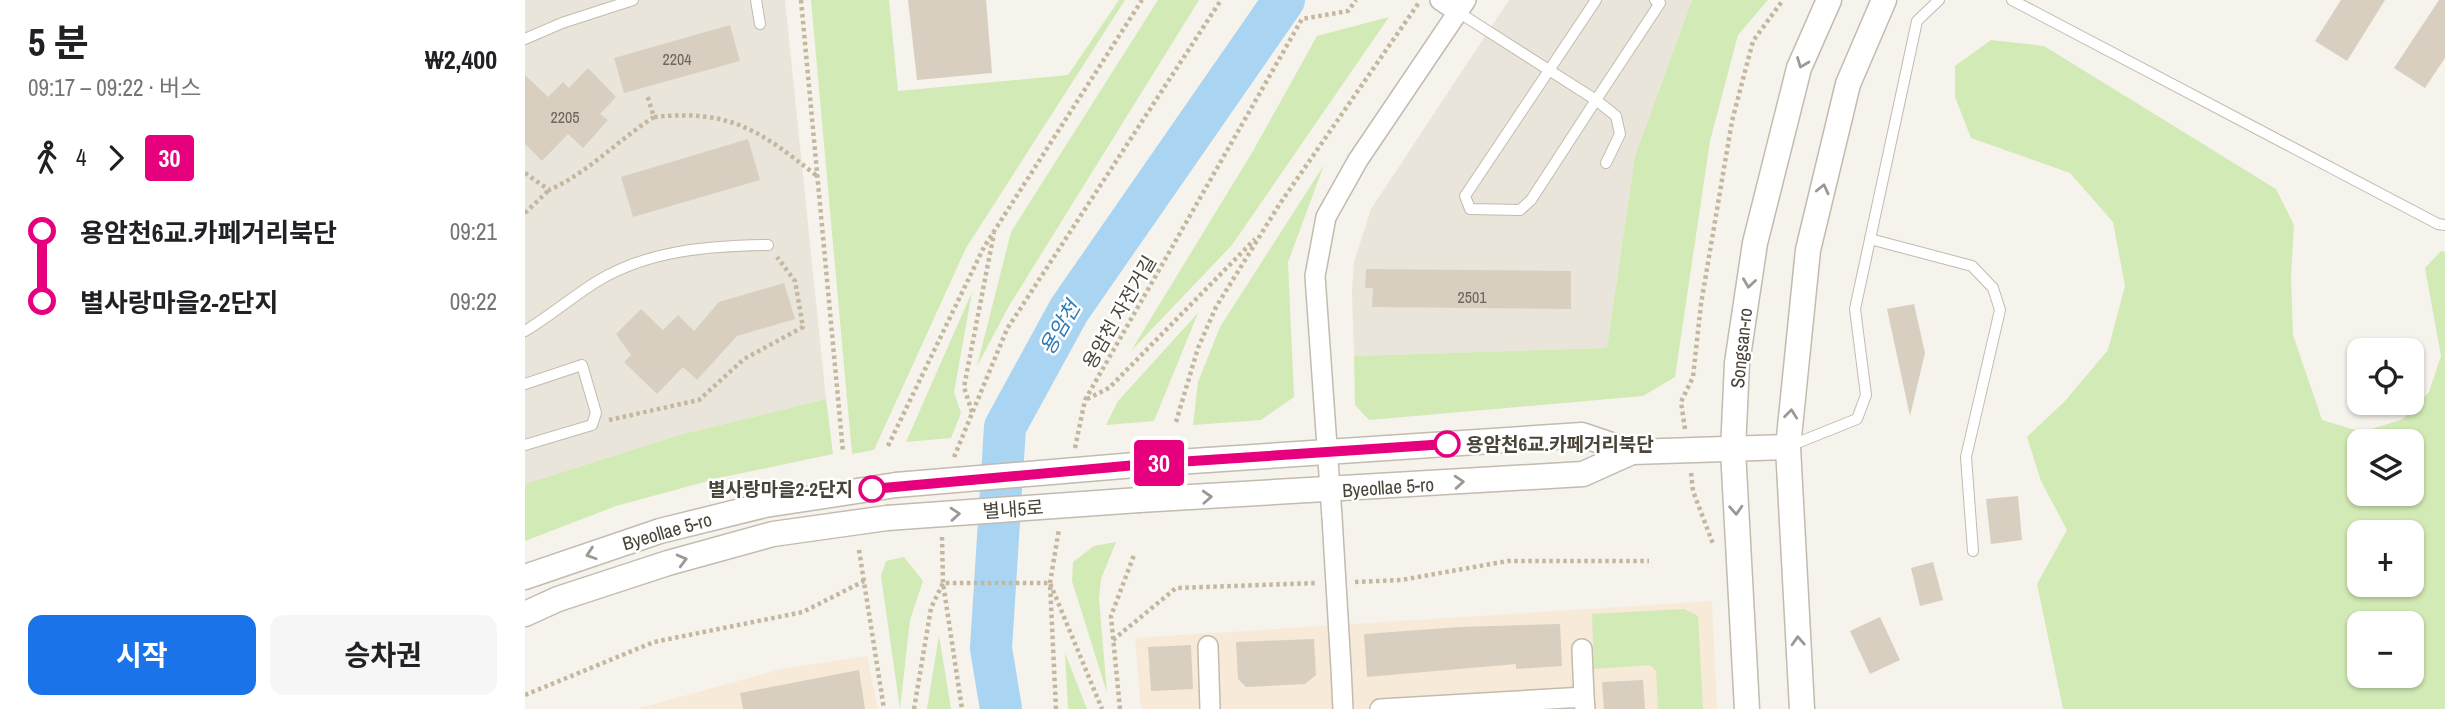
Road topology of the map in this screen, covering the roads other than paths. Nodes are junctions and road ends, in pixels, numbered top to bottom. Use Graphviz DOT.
graph roads {
  1 [pos="633,0"];
  2 [pos="757,0"];
  3 [pos="1440,0"];
  4 [pos="1596,0"];
  5 [pos="1655,0"];
  6 [pos="1829,0"];
  7 [pos="1884,0"];
  8 [pos="1940,0"];
  9 [pos="2012,0"];
  10 [pos="1462,6"];
  11 [pos="759,24"];
  12 [pos="525,39"];
  13 [pos="1550,70"];
  14 [pos="1597,100"];
  15 [pos="1606,163"];
  16 [pos="2445,225"];
  17 [pos="1870,239"];
  18 [pos="768,245"];
  19 [pos="525,331"];
  20 [pos="525,384"];
  21 [pos="525,445"];
  22 [pos="1788,447"];
  23 [pos="1733,450"];
  24 [pos="1632,452"];
  25 [pos="1327,453"];
  26 [pos="1147,464"];
  27 [pos="896,485"];
  28 [pos="1329,491"];
  29 [pos="1139,500"];
  30 [pos="887,518"];
  31 [pos="1973,551"];
  32 [pos="525,577"];
  33 [pos="525,614"];
  34 [pos="1208,646"];
  35 [pos="1582,649"];
  36 [pos="1585,703"];
  37 [pos="1210,709"];
  38 [pos="1343,709"];
  39 [pos="1380,709"];
  40 [pos="1748,709"];
  41 [pos="1802,709"];
  1 -- 12 [label="lane"];
  2 -- 11 [label="lane"];
  3 -- 10 [label="street"];
  4 -- 13 [label="lane"];
  5 -- 14 [label="lane"];
  6 -- 23 [label="street, Songsan-ro, one-way"];
  22 -- 7 [label="street, one-way"];
  8 -- 17 [label="lane"];
  9 -- 16 [label="lane"];
  10 -- 13 [label="lane"];
  10 -- 25 [label="street"];
  13 -- 14 [label="lane"];
  13 -- 14 [label="lane"];
  14 -- 15 [label="lane"];
  17 -- 22 [label="lane"];
  17 -- 31 [label="lane"];
  18 -- 19 [label="lane"];
  20 -- 21 [label="lane"];
  22 -- 23 [label="street, Byeollae 5-ro"];
  41 -- 22 [label="street, one-way"];
  23 -- 24 [label="street, Byeollae 5-ro"];
  23 -- 40 [label="street, Songsan-ro, one-way"];
  24 -- 25 [label="street, Byeollae 5-ro"];
  28 -- 24 [label="street, Byeollae 5-ro, one-way"];
  25 -- 26 [label="street, Byeollae 5-ro"];
  25 -- 28 [label="street"];
  26 -- 27 [label="street, 별내5로, bridge"];
  27 -- 32 [label="street, Byeollae 5-ro, one-way"];
  29 -- 28 [label="street, Byeollae 5-ro, one-way"];
  28 -- 38 [label="street, bridge"];
  30 -- 29 [label="street, 별내5로, one-way, bridge"];
  33 -- 30 [label="street, Byeollae 5-ro, one-way"];
  34 -- 37 [label="street"];
  35 -- 36 [label="street"];
  36 -- 39 [label="street"];
}
